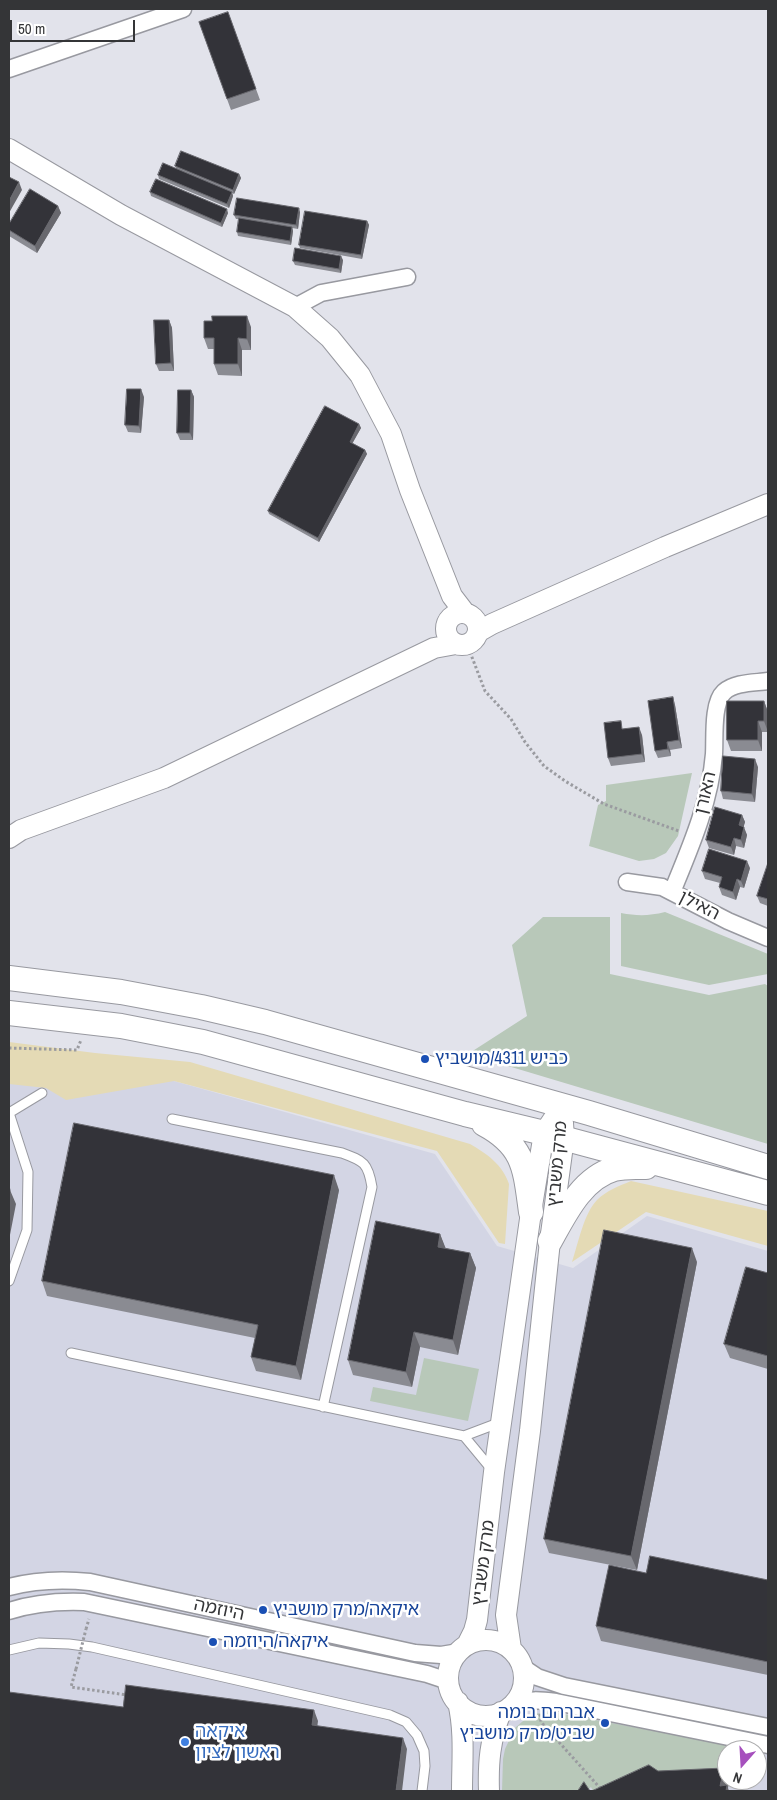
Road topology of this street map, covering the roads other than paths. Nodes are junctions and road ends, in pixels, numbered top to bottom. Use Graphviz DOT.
graph roads {
  1 [pos="183,9"];
  2 [pos="9,69"];
  3 [pos="9,149"];
  4 [pos="408,277"];
  5 [pos="295,307"];
  6 [pos="768,504"];
  7 [pos="466,629"];
  8 [pos="768,681"];
  9 [pos="9,838"];
  10 [pos="627,882"];
  11 [pos="672,892"];
  12 [pos="768,938"];
  13 [pos="9,966"];
  14 [pos="9,978"];
  15 [pos="47,981"];
  16 [pos="9,1013"];
  17 [pos="42,1094"];
  18 [pos="562,1106"];
  19 [pos="9,1113"];
  20 [pos="465,1114"];
  21 [pos="172,1118"];
  22 [pos="554,1136"];
  23 [pos="674,1167"];
  24 [pos="768,1167"];
  25 [pos="768,1193"];
  26 [pos="531,1212"];
  27 [pos="550,1241"];
  28 [pos="9,1281"];
  29 [pos="71,1353"];
  30 [pos="323,1406"];
  31 [pos="502,1422"];
  32 [pos="464,1436"];
  33 [pos="494,1472"];
  34 [pos="9,1587"];
  35 [pos="9,1611"];
  36 [pos="463,1649"];
  37 [pos="9,1650"];
  38 [pos="511,1650"];
  39 [pos="522,1667"];
  40 [pos="448,1681"];
  41 [pos="458,1702"];
  42 [pos="507,1708"];
  43 [pos="768,1727"];
  44 [pos="768,1745"];
  45 [pos="422,1791"];
  46 [pos="462,1791"];
  47 [pos="489,1791"];
  1 -- 2 [label="street"];
  3 -- 5 [label="street"];
  4 -- 5 [label="street"];
  5 -- 7 [label="street"];
  6 -- 7 [label="street"];
  7 -- 9 [label="street"];
  8 -- 11 [label="street, האורן"];
  10 -- 11 [label="street, האילן"];
  11 -- 12 [label="street, האילן"];
  13 -- 15 [label="main road"];
  14 -- 15 [label="main road"];
  15 -- 18 [label="main road"];
  16 -- 20 [label="main road"];
  17 -- 19 [label="lane"];
  18 -- 22 [label="street, מרק משביץ"];
  18 -- 24 [label="main road"];
  19 -- 28 [label="lane"];
  20 -- 22 [label="main road"];
  20 -- 26 [label="main road"];
  21 -- 30 [label="lane"];
  22 -- 23 [label="main road"];
  22 -- 26 [label="street, מרק משביץ"];
  22 -- 27 [label="street, מרק משביץ"];
  23 -- 25 [label="main road"];
  23 -- 27 [label="main road"];
  26 -- 31 [label="street, מרק משביץ"];
  27 -- 38 [label="street, מרק משביץ"];
  29 -- 30 [label="lane"];
  30 -- 32 [label="lane"];
  31 -- 32 [label="lane"];
  31 -- 33 [label="street, מרק משביץ"];
  32 -- 33 [label="lane"];
  33 -- 36 [label="street, מרק משביץ"];
  34 -- 36 [label="street, היוזמה"];
  35 -- 40 [label="street, היוזמה"];
  36 -- 38 [label="street"];
  36 -- 40 [label="street, מרק משביץ"];
  37 -- 45 [label="lane"];
  38 -- 39 [label="street, מרק משביץ"];
  39 -- 42 [label="street"];
  39 -- 43 [label="street"];
  40 -- 41 [label="street"];
  41 -- 42 [label="street"];
  41 -- 46 [label="street"];
  42 -- 44 [label="street"];
  42 -- 47 [label="street"];
}
